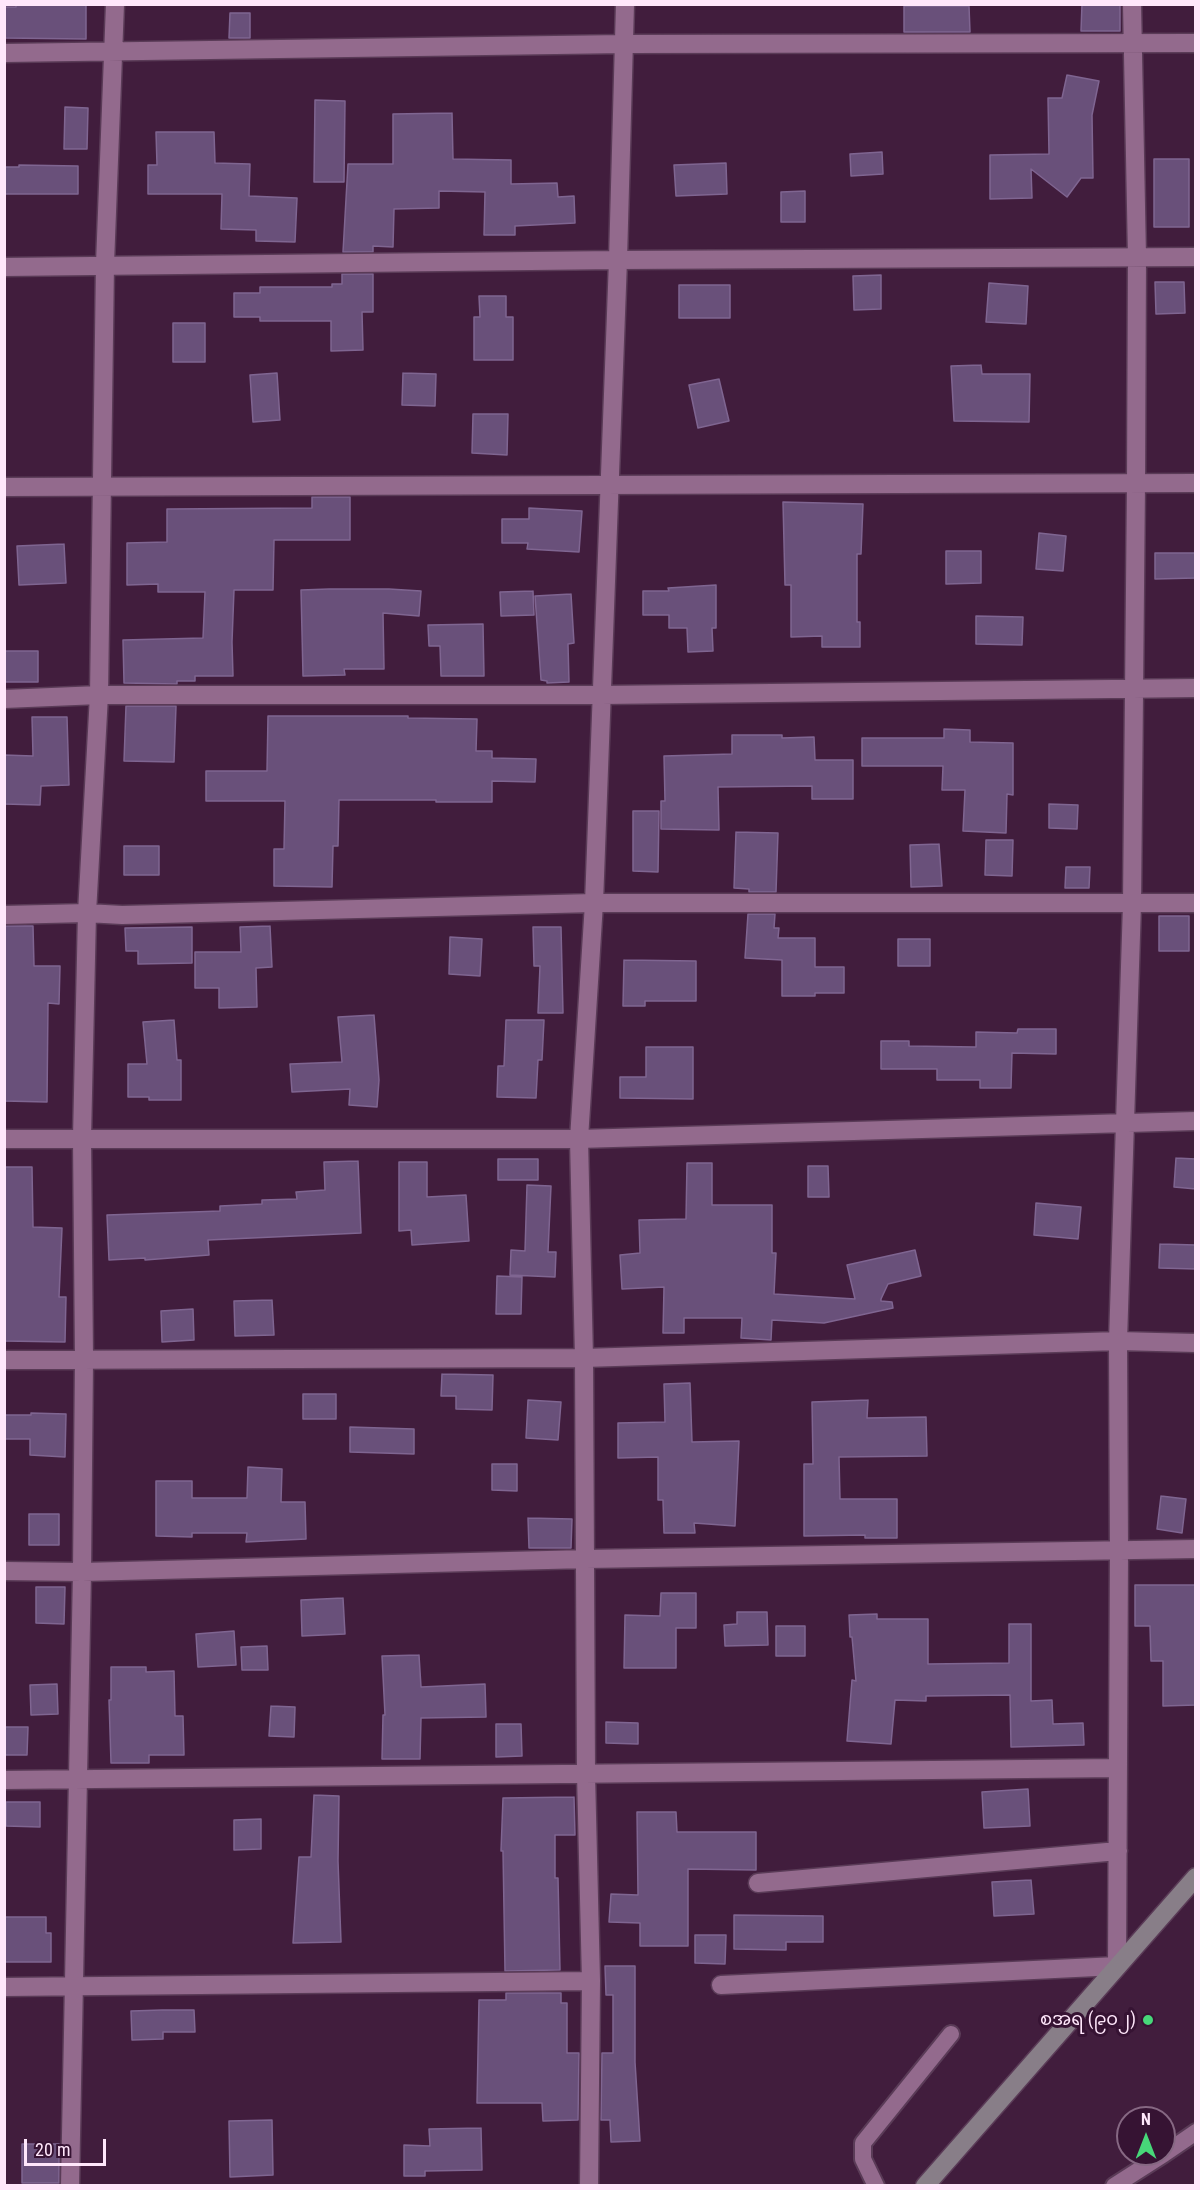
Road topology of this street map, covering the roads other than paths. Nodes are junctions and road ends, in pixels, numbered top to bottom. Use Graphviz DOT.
graph roads {
  1 [pos="115,4"];
  2 [pos="625,4"];
  3 [pos="1132,4"];
  4 [pos="1132,42"];
  5 [pos="1196,43"];
  6 [pos="624,44"];
  7 [pos="114,50"];
  8 [pos="4,53"];
  9 [pos="1137,256"];
  10 [pos="1196,257"];
  11 [pos="618,260"];
  12 [pos="105,264"];
  13 [pos="4,267"];
  14 [pos="1136,483"];
  15 [pos="1196,483"];
  16 [pos="609,485"];
  17 [pos="4,487"];
  18 [pos="102,487"];
  19 [pos="1134,688"];
  20 [pos="1196,688"];
  21 [pos="99,695"];
  22 [pos="601,695"];
  23 [pos="4,699"];
  24 [pos="594,903"];
  25 [pos="1196,903"];
  26 [pos="1132,904"];
  27 [pos="87,913"];
  28 [pos="4,915"];
  29 [pos="1196,1121"];
  30 [pos="1124,1122"];
  31 [pos="82,1138"];
  32 [pos="4,1139"];
  33 [pos="579,1139"];
  34 [pos="1118,1341"];
  35 [pos="1196,1343"];
  36 [pos="584,1358"];
  37 [pos="4,1360"];
  38 [pos="84,1360"];
  39 [pos="1196,1550"];
  40 [pos="1119,1552"];
  41 [pos="586,1559"];
  42 [pos="4,1571"];
  43 [pos="82,1572"];
  44 [pos="1118,1768"];
  45 [pos="586,1774"];
  46 [pos="4,1780"];
  47 [pos="79,1780"];
  48 [pos="1118,1851"];
  49 [pos="1196,1877"];
  50 [pos="758,1883"];
  51 [pos="1117,1966"];
  52 [pos="591,1981"];
  53 [pos="721,1985"];
  54 [pos="4,1986"];
  55 [pos="75,1986"];
  56 [pos="951,2034"];
  57 [pos="1196,2132"];
  58 [pos="1176,2146"];
  59 [pos="1145,2166"];
  60 [pos="70,2186"];
  61 [pos="589,2186"];
  62 [pos="876,2186"];
  63 [pos="925,2186"];
  64 [pos="1114,2186"];
  1 -- 7 [label="street"];
  2 -- 6 [label="street"];
  3 -- 4 [label="street"];
  4 -- 5 [label="street"];
  4 -- 6 [label="street"];
  4 -- 9 [label="street"];
  6 -- 7 [label="street"];
  6 -- 11 [label="street"];
  7 -- 8 [label="street"];
  7 -- 12 [label="street"];
  9 -- 10 [label="street"];
  9 -- 11 [label="street"];
  9 -- 14 [label="street"];
  11 -- 12 [label="street"];
  11 -- 16 [label="street"];
  12 -- 13 [label="street"];
  12 -- 18 [label="street"];
  14 -- 15 [label="street"];
  14 -- 16 [label="street"];
  14 -- 19 [label="street"];
  16 -- 18 [label="street"];
  16 -- 22 [label="street"];
  17 -- 18 [label="street"];
  18 -- 21 [label="street"];
  19 -- 20 [label="street"];
  19 -- 22 [label="street"];
  19 -- 26 [label="street"];
  21 -- 22 [label="street"];
  21 -- 23 [label="street"];
  21 -- 27 [label="street"];
  22 -- 24 [label="street"];
  24 -- 26 [label="street"];
  24 -- 27 [label="street"];
  24 -- 33 [label="street"];
  25 -- 26 [label="street"];
  26 -- 30 [label="street"];
  27 -- 28 [label="street"];
  27 -- 31 [label="street"];
  29 -- 30 [label="street"];
  30 -- 33 [label="street"];
  30 -- 34 [label="street"];
  31 -- 32 [label="street"];
  31 -- 33 [label="street"];
  31 -- 38 [label="street"];
  33 -- 36 [label="street"];
  34 -- 35 [label="street"];
  34 -- 36 [label="street"];
  34 -- 40 [label="street"];
  36 -- 38 [label="street"];
  36 -- 41 [label="street"];
  37 -- 38 [label="street"];
  38 -- 43 [label="street"];
  39 -- 40 [label="street"];
  40 -- 41 [label="street"];
  40 -- 44 [label="street"];
  41 -- 43 [label="street"];
  41 -- 45 [label="street"];
  42 -- 43 [label="street"];
  43 -- 47 [label="street"];
  44 -- 45 [label="street"];
  44 -- 48 [label="street"];
  45 -- 47 [label="street"];
  45 -- 52 [label="street"];
  46 -- 47 [label="street"];
  47 -- 55 [label="street"];
  48 -- 50 [label="street"];
  48 -- 51 [label="street"];
  49 -- 51 [label="street"];
  51 -- 53 [label="street"];
  51 -- 63 [label="street"];
  52 -- 55 [label="street"];
  52 -- 61 [label="street"];
  54 -- 55 [label="street"];
  55 -- 60 [label="street"];
  56 -- 62 [label="lane"];
  57 -- 58 [label="lane"];
  59 -- 64 [label="lane"];
}
